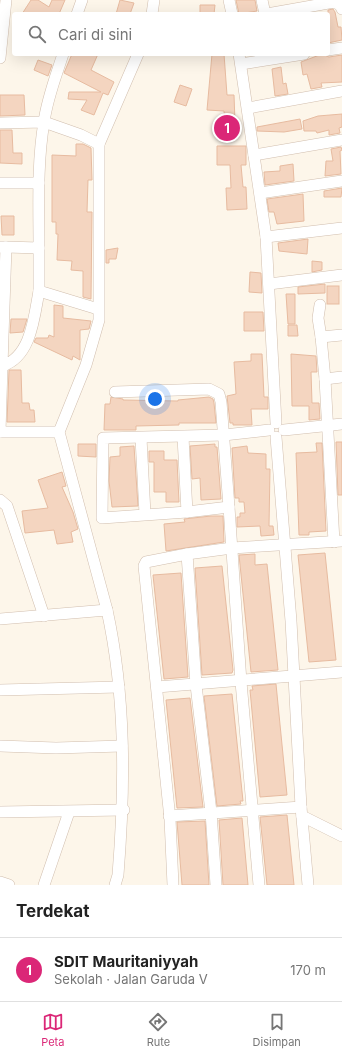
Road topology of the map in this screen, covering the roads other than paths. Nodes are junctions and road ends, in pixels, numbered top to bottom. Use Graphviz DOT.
graph roads {
  1 [pos="6,0"];
  2 [pos="82,0"];
  3 [pos="154,0"];
  4 [pos="229,0"];
  5 [pos="262,0"];
  6 [pos="323,2"];
  7 [pos="342,9"];
  8 [pos="78,12"];
  9 [pos="152,12"];
  10 [pos="232,12"];
  11 [pos="265,12"];
  12 [pos="276,12"];
  13 [pos="342,48"];
  14 [pos="330,50"];
  15 [pos="62,56"];
  16 [pos="137,56"];
  17 [pos="278,56"];
  18 [pos="0,58"];
  19 [pos="240,59"];
  20 [pos="342,91"];
  21 [pos="248,108"];
  22 [pos="44,122"];
  23 [pos="0,123"];
  24 [pos="342,140"];
  25 [pos="99,144"];
  26 [pos="254,155"];
  27 [pos="342,182"];
  28 [pos="0,183"];
  29 [pos="40,183"];
  30 [pos="260,193"];
  31 [pos="342,228"];
  32 [pos="266,237"];
  33 [pos="3,247"];
  34 [pos="39,248"];
  35 [pos="342,275"];
  36 [pos="269,284"];
  37 [pos="39,291"];
  38 [pos="2,299"];
  39 [pos="320,305"];
  40 [pos="98,309"];
  41 [pos="342,335"];
  42 [pos="321,337"];
  43 [pos="1,366"];
  44 [pos="342,377"];
  45 [pos="325,379"];
  46 [pos="115,392"];
  47 [pos="342,424"];
  48 [pos="328,425"];
  49 [pos="276,430"];
  50 [pos="0,432"];
  51 [pos="59,432"];
  52 [pos="224,435"];
  53 [pos="183,437"];
  54 [pos="141,438"];
  55 [pos="0,500"];
  56 [pos="229,506"];
  57 [pos="187,512"];
  58 [pos="144,514"];
  59 [pos="338,542"];
  60 [pos="286,546"];
  61 [pos="232,548"];
  62 [pos="187,554"];
  63 [pos="107,610"];
  64 [pos="44,616"];
  65 [pos="0,619"];
  66 [pos="342,672"];
  67 [pos="294,676"];
  68 [pos="241,682"];
  69 [pos="196,686"];
  70 [pos="119,687"];
  71 [pos="157,687"];
  72 [pos="0,690"];
  73 [pos="0,746"];
  74 [pos="122,746"];
  75 [pos="124,810"];
  76 [pos="253,810"];
  77 [pos="302,811"];
  78 [pos="0,812"];
  79 [pos="69,812"];
  80 [pos="211,812"];
  81 [pos="169,816"];
  82 [pos="342,836"];
  83 [pos="0,882"];
  84 [pos="9,885"];
  85 [pos="44,885"];
  86 [pos="115,885"];
  87 [pos="173,885"];
  88 [pos="216,885"];
  89 [pos="259,885"];
  90 [pos="308,885"];
  1 -- 18 [label="street"];
  2 -- 8 [label="street"];
  3 -- 9 [label="street"];
  4 -- 10 [label="street"];
  5 -- 11 [label="street"];
  6 -- 7 [label="street"];
  6 -- 12 [label="street"];
  13 -- 14 [label="street"];
  15 -- 22 [label="street"];
  16 -- 25 [label="street"];
  17 -- 19 [label="street"];
  19 -- 21 [label="street"];
  20 -- 21 [label="street"];
  21 -- 26 [label="street"];
  22 -- 23 [label="street"];
  22 -- 25 [label="street"];
  22 -- 29 [label="street"];
  24 -- 26 [label="street"];
  25 -- 40 [label="street"];
  26 -- 30 [label="street"];
  27 -- 30 [label="street"];
  28 -- 29 [label="street"];
  29 -- 34 [label="street"];
  30 -- 32 [label="street"];
  31 -- 32 [label="street"];
  32 -- 36 [label="street"];
  33 -- 34 [label="street"];
  33 -- 38 [label="street"];
  34 -- 37 [label="street"];
  35 -- 36 [label="street"];
  36 -- 49 [label="street"];
  37 -- 40 [label="street"];
  37 -- 43 [label="street"];
  38 -- 43 [label="street"];
  39 -- 42 [label="street"];
  40 -- 51 [label="street"];
  41 -- 42 [label="street"];
  42 -- 45 [label="street"];
  43 -- 50 [label="street"];
  44 -- 45 [label="street"];
  45 -- 48 [label="street"];
  46 -- 52 [label="street"];
  47 -- 48 [label="street"];
  48 -- 49 [label="street"];
  48 -- 59 [label="street"];
  49 -- 52 [label="street"];
  49 -- 60 [label="street"];
  50 -- 51 [label="street"];
  51 -- 63 [label="street"];
  52 -- 53 [label="street"];
  52 -- 56 [label="street"];
  53 -- 54 [label="street"];
  53 -- 57 [label="street"];
  54 -- 58 [label="street"];
  54 -- 58 [label="street"];
  55 -- 64 [label="street"];
  56 -- 57 [label="street"];
  56 -- 61 [label="street"];
  57 -- 58 [label="street"];
  59 -- 60 [label="street"];
  60 -- 61 [label="street"];
  60 -- 67 [label="street"];
  61 -- 62 [label="street"];
  61 -- 68 [label="street"];
  62 -- 69 [label="street"];
  62 -- 71 [label="street"];
  63 -- 64 [label="street"];
  63 -- 70 [label="street"];
  64 -- 65 [label="street"];
  66 -- 67 [label="street"];
  67 -- 68 [label="street"];
  67 -- 77 [label="street"];
  68 -- 69 [label="street"];
  68 -- 76 [label="street"];
  69 -- 71 [label="street"];
  69 -- 80 [label="street"];
  70 -- 72 [label="street"];
  70 -- 74 [label="street"];
  71 -- 81 [label="street"];
  73 -- 74 [label="street"];
  74 -- 75 [label="street"];
  75 -- 79 [label="street"];
  75 -- 86 [label="street"];
  76 -- 77 [label="street"];
  76 -- 80 [label="street"];
  76 -- 89 [label="street"];
  77 -- 82 [label="street"];
  77 -- 90 [label="street"];
  78 -- 79 [label="street"];
  79 -- 85 [label="street"];
  80 -- 81 [label="street"];
  80 -- 88 [label="street"];
  81 -- 87 [label="street"];
  83 -- 84 [label="street"];
}
